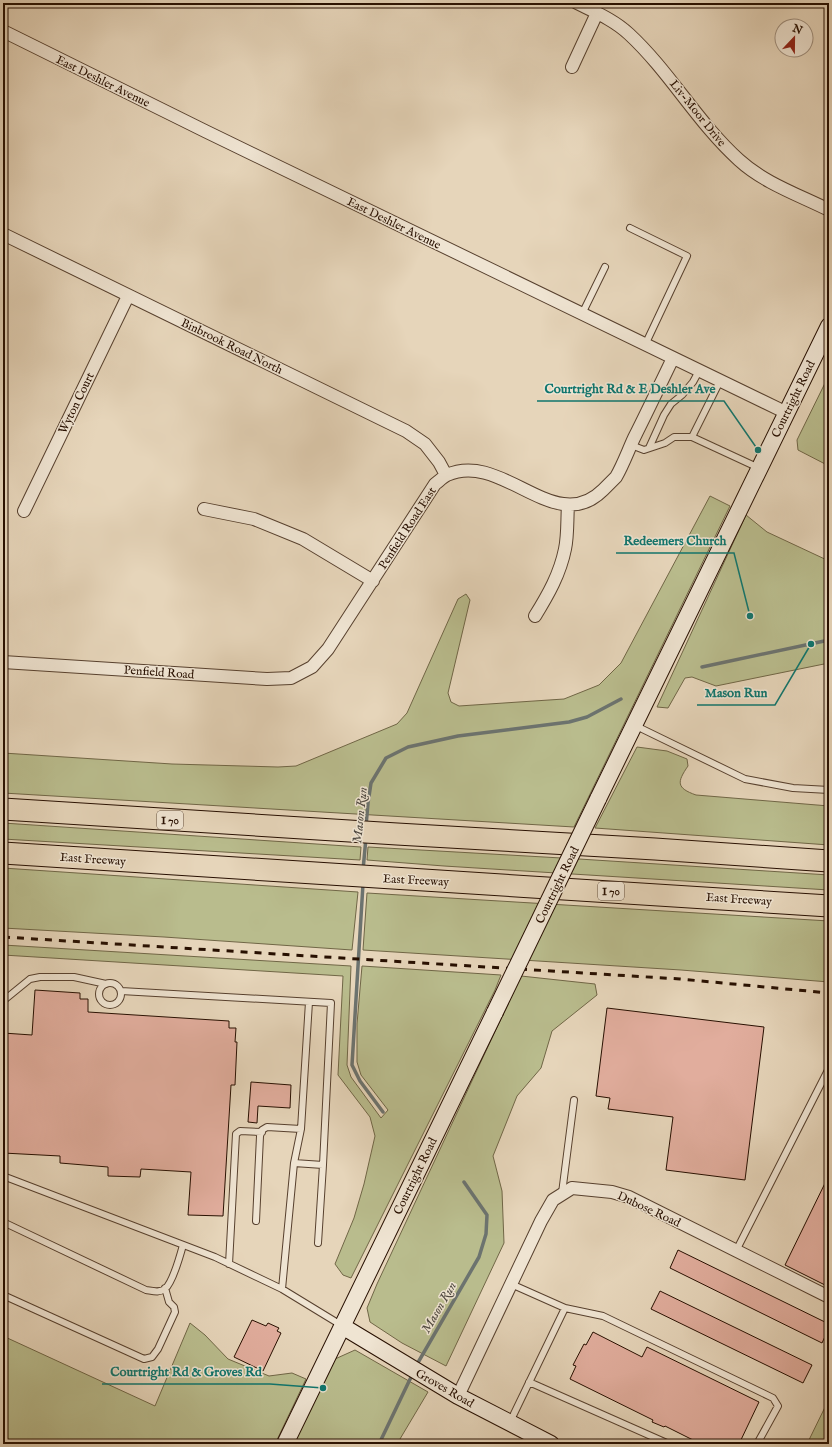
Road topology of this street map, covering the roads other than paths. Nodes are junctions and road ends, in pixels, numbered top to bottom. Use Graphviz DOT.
graph roads {
  1 [pos="577,3"];
  2 [pos="598,13"];
  3 [pos="3,31"];
  4 [pos="572,67"];
  5 [pos="829,210"];
  6 [pos="630,228"];
  7 [pos="3,234"];
  8 [pos="605,267"];
  9 [pos="128,296"];
  10 [pos="582,314"];
  11 [pos="829,326"];
  12 [pos="645,345"];
  13 [pos="673,358"];
  14 [pos="699,371"];
  15 [pos="720,381"];
  16 [pos="787,413"];
  17 [pos="692,437"];
  18 [pos="631,445"];
  19 [pos="649,448"];
  20 [pos="760,469"];
  21 [pos="446,475"];
  22 [pos="568,505"];
  23 [pos="204,509"];
  24 [pos="24,510"];
  25 [pos="373,581"];
  26 [pos="535,616"];
  27 [pos="3,662"];
  28 [pos="312,667"];
  29 [pos="634,725"];
  30 [pos="829,790"];
  31 [pos="3,809"];
  32 [pos="3,853"];
  33 [pos="829,861"];
  34 [pos="829,906"];
  35 [pos="106,984"];
  36 [pos="121,991"];
  37 [pos="3,1001"];
  38 [pos="309,1002"];
  39 [pos="829,1068"];
  40 [pos="574,1100"];
  41 [pos="301,1129"];
  42 [pos="262,1132"];
  43 [pos="294,1163"];
  44 [pos="323,1165"];
  45 [pos="3,1176"];
  46 [pos="562,1193"];
  47 [pos="256,1221"];
  48 [pos="3,1222"];
  49 [pos="318,1243"];
  50 [pos="184,1245"];
  51 [pos="736,1251"];
  52 [pos="229,1264"];
  53 [pos="511,1284"];
  54 [pos="165,1288"];
  55 [pos="282,1289"];
  56 [pos="3,1295"];
  57 [pos="829,1297"];
  58 [pos="565,1308"];
  59 [pos="342,1326"];
  60 [pos="530,1382"];
  61 [pos="458,1396"];
  62 [pos="510,1424"];
  63 [pos="548,1443"];
  64 [pos="285,1444"];
  65 [pos="669,1444"];
  66 [pos="757,1444"];
  1 -- 2 [label="street, Liv-Moor Drive"];
  2 -- 4 [label="street"];
  2 -- 5 [label="street, Liv-Moor Drive"];
  3 -- 10 [label="street, East Deshler Avenue"];
  6 -- 12 [label="lane"];
  7 -- 9 [label="street, Binbrook Road North"];
  8 -- 10 [label="lane"];
  9 -- 21 [label="street, Binbrook Road North"];
  9 -- 24 [label="street, Wyton Court"];
  10 -- 12 [label="street, East Deshler Avenue"];
  11 -- 16 [label="street, Courtright Road"];
  12 -- 13 [label="street, East Deshler Avenue"];
  13 -- 14 [label="street, East Deshler Avenue"];
  13 -- 18 [label="street"];
  14 -- 15 [label="street, East Deshler Avenue"];
  14 -- 19 [label="lane"];
  15 -- 16 [label="street, East Deshler Avenue"];
  15 -- 17 [label="lane"];
  16 -- 20 [label="street, Courtright Road"];
  17 -- 19 [label="lane"];
  17 -- 20 [label="lane"];
  18 -- 19 [label="lane"];
  18 -- 22 [label="street"];
  20 -- 29 [label="street, Courtright Road"];
  21 -- 22 [label="street"];
  21 -- 25 [label="street, Penfield Road East"];
  22 -- 26 [label="street"];
  23 -- 25 [label="street"];
  25 -- 28 [label="street, Penfield Road East"];
  27 -- 28 [label="street, Penfield Road"];
  29 -- 30 [label="lane"];
  29 -- 59 [label="street, Courtright Road, bridge"];
  31 -- 33 [label="highway, I 70"];
  32 -- 34 [label="highway, East Freeway / I 70"];
  35 -- 36 [label="lane"];
  35 -- 36 [label="lane"];
  35 -- 37 [label="lane"];
  36 -- 38 [label="lane"];
  38 -- 41 [label="lane"];
  38 -- 44 [label="lane"];
  39 -- 51 [label="lane"];
  40 -- 46 [label="lane"];
  41 -- 42 [label="lane"];
  41 -- 43 [label="lane"];
  42 -- 47 [label="lane"];
  42 -- 52 [label="lane"];
  43 -- 44 [label="lane"];
  43 -- 55 [label="lane"];
  44 -- 49 [label="lane"];
  45 -- 50 [label="lane"];
  46 -- 51 [label="street, Dubose Road"];
  46 -- 53 [label="street"];
  48 -- 54 [label="lane"];
  50 -- 52 [label="lane"];
  50 -- 54 [label="lane"];
  51 -- 57 [label="street, Dubose Road"];
  52 -- 55 [label="lane"];
  53 -- 58 [label="lane"];
  53 -- 61 [label="street"];
  54 -- 56 [label="lane"];
  55 -- 59 [label="lane"];
  58 -- 60 [label="lane"];
  58 -- 66 [label="lane"];
  59 -- 61 [label="street, Groves Road"];
  59 -- 64 [label="street, Courtright Road"];
  60 -- 62 [label="lane"];
  60 -- 65 [label="lane"];
  61 -- 62 [label="street, Groves Road"];
  62 -- 63 [label="street, Groves Road"];
}
